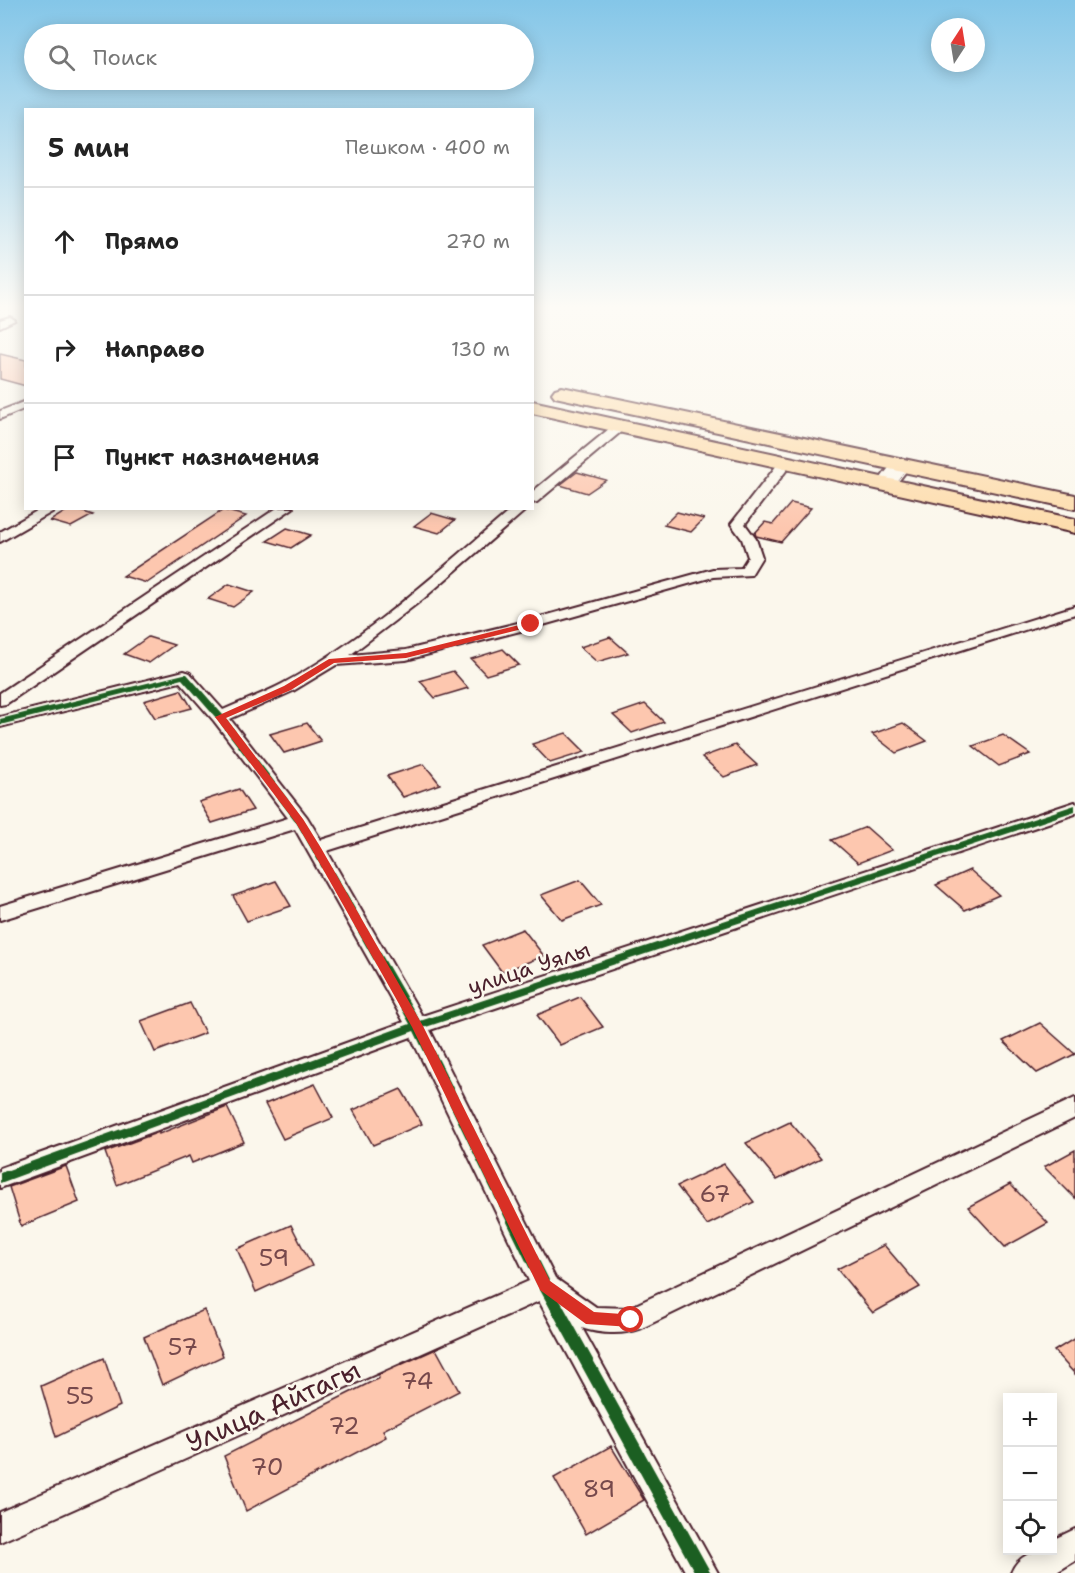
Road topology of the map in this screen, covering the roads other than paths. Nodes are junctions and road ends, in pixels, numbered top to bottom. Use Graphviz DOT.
graph roads {
  1 [pos="544,389"];
  2 [pos="24,405"];
  3 [pos="534,407"];
  4 [pos="0,415"];
  5 [pos="619,427"];
  6 [pos="786,463"];
  7 [pos="902,465"];
  8 [pos="886,484"];
  9 [pos="534,497"];
  10 [pos="1075,502"];
  11 [pos="49,510"];
  12 [pos="284,510"];
  13 [pos="520,510"];
  14 [pos="1075,526"];
  15 [pos="0,538"];
  16 [pos="1073,610"];
  17 [pos="332,661"];
  18 [pos="0,700"];
  19 [pos="220,717"];
  20 [pos="0,722"];
  21 [pos="1075,808"];
  22 [pos="300,821"];
  23 [pos="316,848"];
  24 [pos="0,913"];
  25 [pos="417,1026"];
  26 [pos="1075,1107"];
  27 [pos="0,1178"];
  28 [pos="545,1286"];
  29 [pos="0,1527"];
  30 [pos="1075,1544"];
  31 [pos="703,1573"];
  32 [pos="1026,1573"];
  1 -- 7 [label="main road"];
  2 -- 4 [label="street"];
  3 -- 5 [label="main road"];
  5 -- 6 [label="main road"];
  5 -- 9 [label="street"];
  6 -- 8 [label="main road"];
  6 -- 17 [label="street"];
  7 -- 8 [label="main road"];
  7 -- 10 [label="main road"];
  8 -- 14 [label="main road"];
  11 -- 15 [label="street"];
  12 -- 18 [label="street"];
  13 -- 17 [label="street"];
  16 -- 23 [label="street"];
  17 -- 19 [label="street"];
  19 -- 20 [label="street"];
  19 -- 22 [label="street"];
  21 -- 25 [label="street, улица Уялы"];
  22 -- 23 [label="street"];
  22 -- 24 [label="street"];
  23 -- 25 [label="street"];
  25 -- 27 [label="street, улица Уялы"];
  25 -- 28 [label="street"];
  26 -- 28 [label="street"];
  28 -- 29 [label="street, Улица Айтагы"];
  28 -- 31 [label="street"];
  30 -- 32 [label="street"];
}
